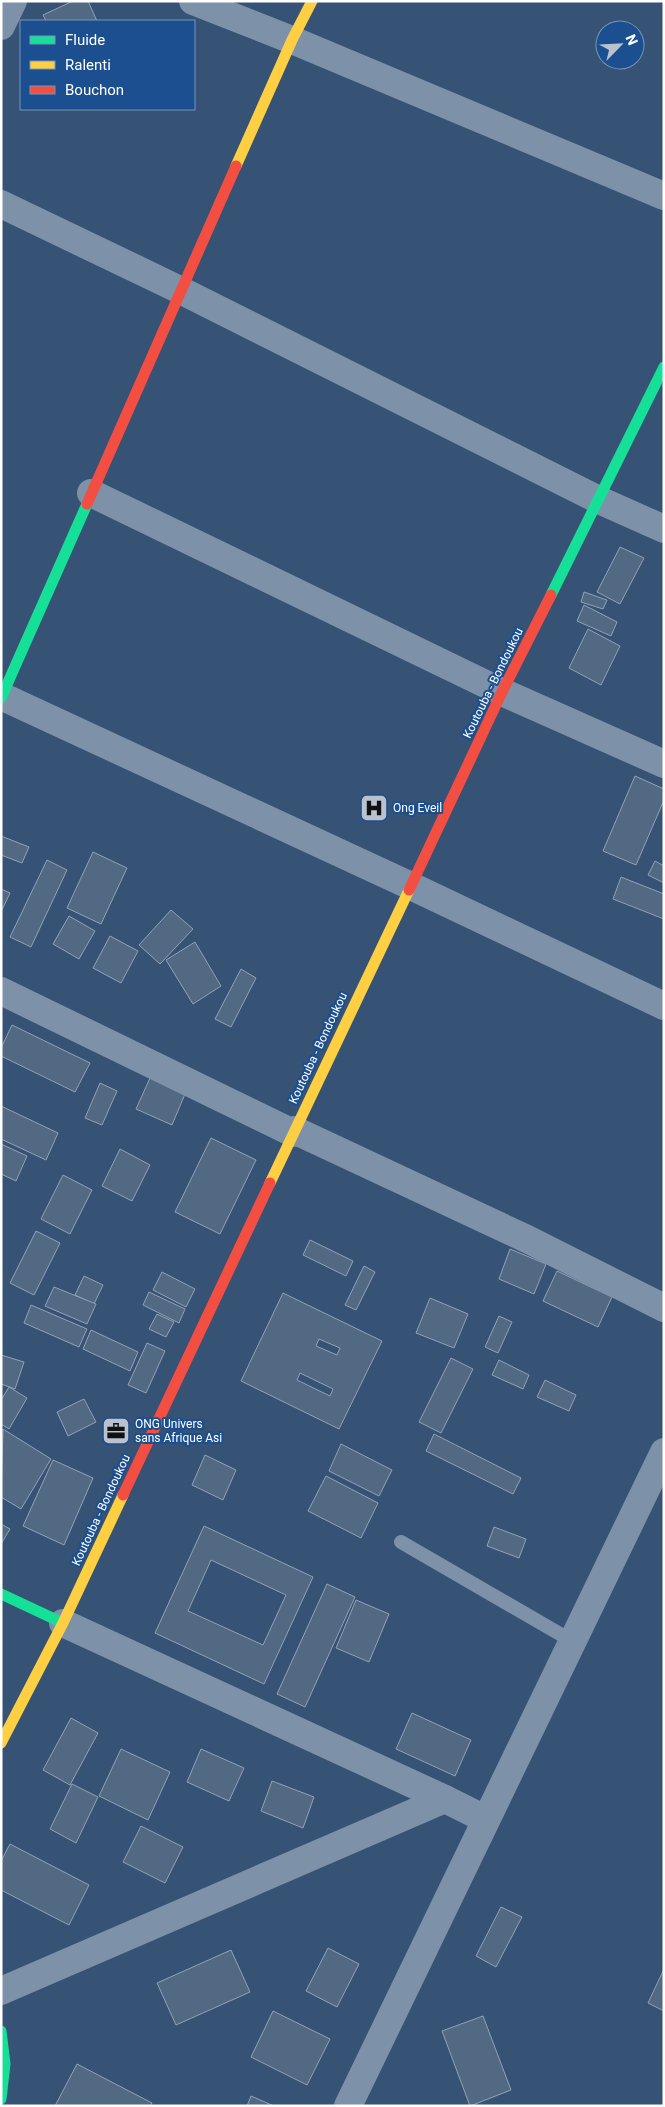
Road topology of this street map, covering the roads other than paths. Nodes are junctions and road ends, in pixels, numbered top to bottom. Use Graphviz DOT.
graph roads {
  1 [pos="13,1"];
  2 [pos="193,1"];
  3 [pos="312,1"];
  4 [pos="1,26"];
  5 [pos="292,40"];
  6 [pos="664,196"];
  7 [pos="1,204"];
  8 [pos="180,290"];
  9 [pos="664,366"];
  10 [pos="91,493"];
  11 [pos="600,500"];
  12 [pos="664,529"];
  13 [pos="502,692"];
  14 [pos="1,697"];
  15 [pos="664,764"];
  16 [pos="411,886"];
  17 [pos="1,991"];
  18 [pos="664,1006"];
  19 [pos="294,1131"];
  20 [pos="664,1308"];
  21 [pos="664,1452"];
  22 [pos="401,1542"];
  23 [pos="1,1594"];
  24 [pos="63,1623"];
  25 [pos="572,1641"];
  26 [pos="1,1743"];
  27 [pos="446,1799"];
  28 [pos="485,1819"];
  29 [pos="1,1991"];
  30 [pos="1,2031"];
  31 [pos="1,2099"];
  32 [pos="348,2106"];
  1 -- 4 [label="street"];
  2 -- 5 [label="street"];
  3 -- 5 [label="main road"];
  5 -- 6 [label="street"];
  5 -- 8 [label="main road"];
  7 -- 8 [label="street"];
  8 -- 10 [label="main road"];
  8 -- 11 [label="street"];
  9 -- 11 [label="main road, Koutouba - Bondoukou"];
  10 -- 13 [label="street"];
  10 -- 14 [label="main road"];
  11 -- 12 [label="street"];
  11 -- 13 [label="main road, Koutouba - Bondoukou"];
  13 -- 15 [label="street"];
  13 -- 16 [label="main road, Koutouba - Bondoukou"];
  14 -- 16 [label="street"];
  16 -- 18 [label="street"];
  16 -- 19 [label="main road, Koutouba - Bondoukou"];
  17 -- 19 [label="street"];
  19 -- 20 [label="street"];
  19 -- 24 [label="main road, Koutouba - Bondoukou"];
  21 -- 25 [label="street"];
  22 -- 25 [label="lane"];
  23 -- 24 [label="main road"];
  24 -- 26 [label="main road, Koutouba - Bondoukou"];
  24 -- 27 [label="street"];
  25 -- 28 [label="street"];
  27 -- 28 [label="street"];
  27 -- 29 [label="street"];
  28 -- 32 [label="street"];
  30 -- 31 [label="main road"];
}
